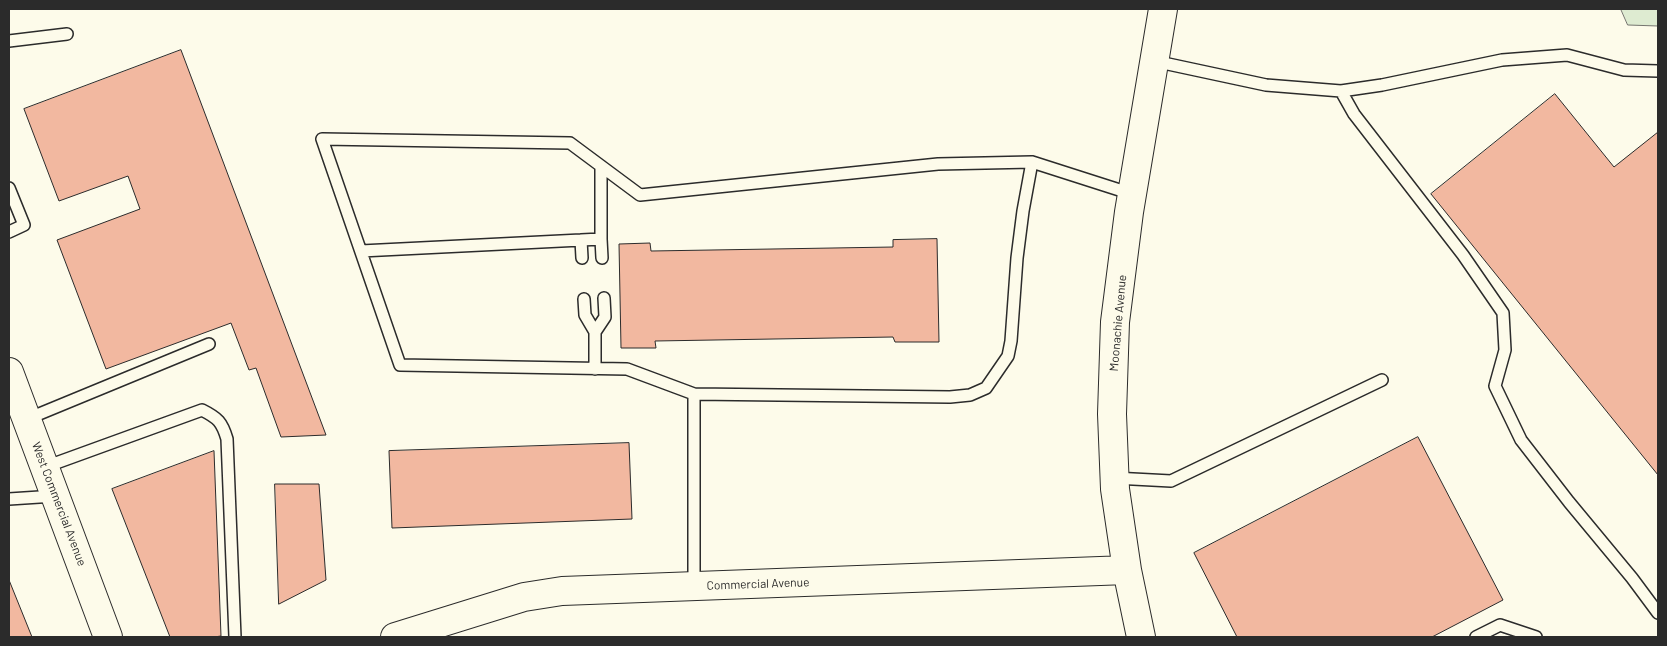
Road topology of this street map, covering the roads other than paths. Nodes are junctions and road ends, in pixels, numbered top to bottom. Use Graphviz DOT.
graph roads {
  1 [pos="1163,9"];
  2 [pos="66,34"];
  3 [pos="9,41"];
  4 [pos="1154,61"];
  5 [pos="1658,71"];
  6 [pos="1341,91"];
  7 [pos="1032,162"];
  8 [pos="601,166"];
  9 [pos="9,188"];
  10 [pos="1132,194"];
  11 [pos="9,232"];
  12 [pos="601,239"];
  13 [pos="581,240"];
  14 [pos="361,251"];
  15 [pos="582,258"];
  16 [pos="602,258"];
  17 [pos="604,298"];
  18 [pos="584,299"];
  19 [pos="595,332"];
  20 [pos="209,344"];
  21 [pos="595,369"];
  22 [pos="9,372"];
  23 [pos="1382,380"];
  24 [pos="694,394"];
  25 [pos="27,420"];
  26 [pos="45,467"];
  27 [pos="1114,478"];
  28 [pos="55,496"];
  29 [pos="9,499"];
  30 [pos="1127,570"];
  31 [pos="694,586"];
  32 [pos="1658,613"];
  33 [pos="108,637"];
  34 [pos="235,637"];
  35 [pos="394,637"];
  36 [pos="1141,637"];
  37 [pos="1476,637"];
  38 [pos="1536,637"];
  1 -- 4 [label="street, Moonachie Avenue"];
  2 -- 3 [label="lane"];
  4 -- 6 [label="lane"];
  4 -- 10 [label="street, Moonachie Avenue"];
  5 -- 6 [label="lane"];
  6 -- 32 [label="lane"];
  7 -- 8 [label="lane"];
  7 -- 10 [label="lane"];
  7 -- 24 [label="lane"];
  8 -- 12 [label="lane"];
  8 -- 14 [label="lane"];
  9 -- 11 [label="lane"];
  10 -- 27 [label="street, Moonachie Avenue"];
  12 -- 13 [label="lane"];
  12 -- 16 [label="lane"];
  13 -- 14 [label="lane"];
  13 -- 15 [label="lane"];
  14 -- 21 [label="lane"];
  17 -- 19 [label="lane"];
  18 -- 19 [label="lane"];
  19 -- 21 [label="lane"];
  20 -- 25 [label="lane"];
  21 -- 24 [label="lane"];
  22 -- 25 [label="street, West Commercial Avenue"];
  23 -- 27 [label="lane"];
  24 -- 31 [label="lane"];
  25 -- 26 [label="street, West Commercial Avenue"];
  26 -- 28 [label="street, West Commercial Avenue"];
  26 -- 34 [label="lane"];
  27 -- 30 [label="street, Moonachie Avenue"];
  28 -- 29 [label="lane"];
  28 -- 33 [label="street, West Commercial Avenue"];
  30 -- 31 [label="street, Commercial Avenue"];
  30 -- 36 [label="street, Moonachie Avenue"];
  31 -- 35 [label="street, Commercial Avenue"];
  37 -- 38 [label="lane"];
}
